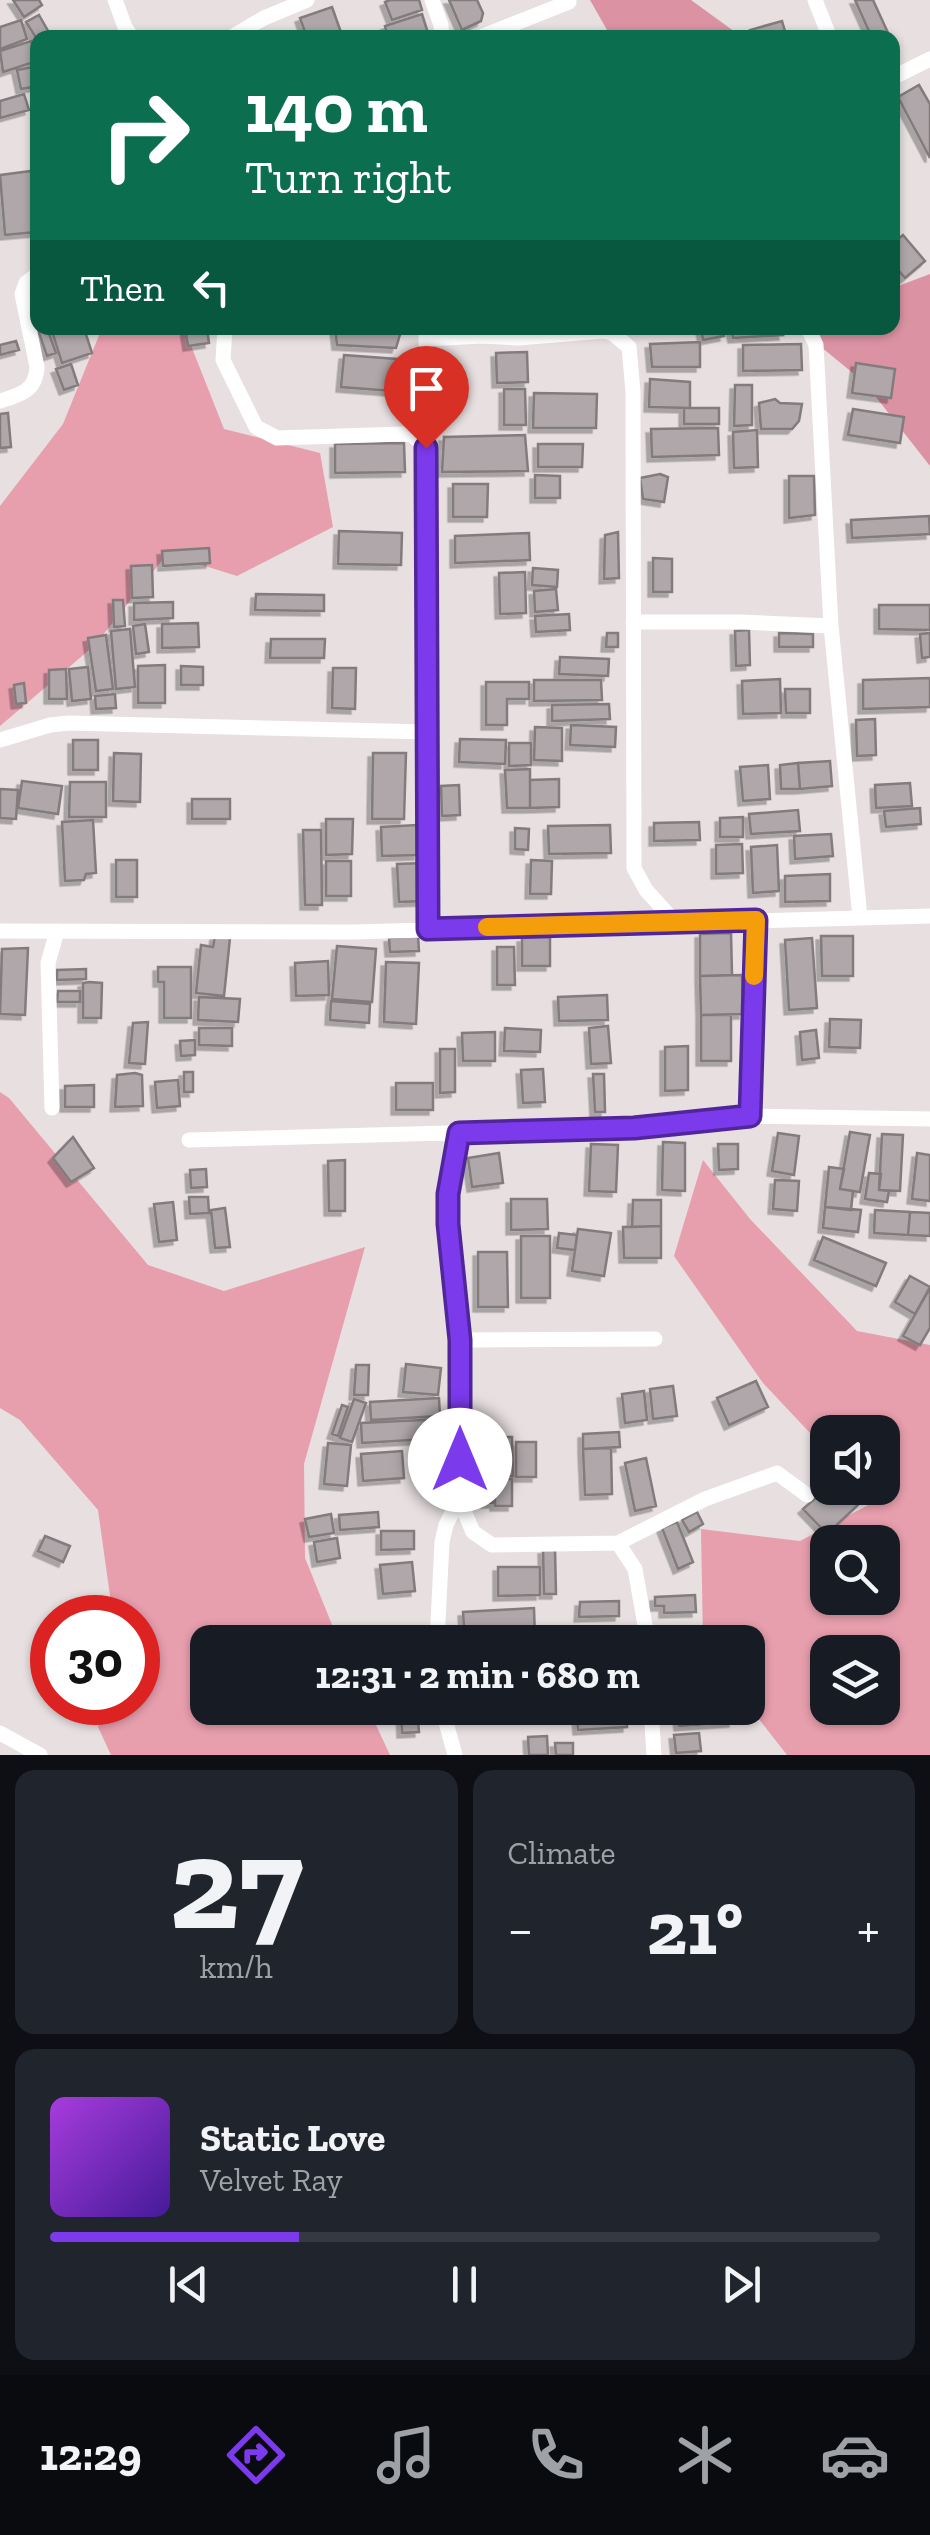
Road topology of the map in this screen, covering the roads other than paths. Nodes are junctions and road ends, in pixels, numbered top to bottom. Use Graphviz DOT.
graph roads {
  1 [pos="115,0"];
  2 [pos="308,0"];
  3 [pos="432,0"];
  4 [pos="815,0"];
  5 [pos="569,2"];
  6 [pos="126,30"];
  7 [pos="244,30"];
  8 [pos="441,30"];
  9 [pos="498,30"];
  10 [pos="827,30"];
  11 [pos="930,59"];
  12 [pos="900,74"];
  13 [pos="30,280"];
  14 [pos="30,330"];
  15 [pos="31,335"];
  16 [pos="226,335"];
  17 [pos="427,335"];
  18 [pos="464,335"];
  19 [pos="550,335"];
  20 [pos="614,335"];
  21 [pos="811,335"];
  22 [pos="0,402"];
  23 [pos="426,448"];
  24 [pos="633,622"];
  25 [pos="830,626"];
  26 [pos="427,732"];
  27 [pos="0,740"];
  28 [pos="930,916"];
  29 [pos="860,917"];
  30 [pos="756,920"];
  31 [pos="674,921"];
  32 [pos="428,929"];
  33 [pos="0,932"];
  34 [pos="57,932"];
  35 [pos="52,1108"];
  36 [pos="750,1116"];
  37 [pos="930,1118"];
  38 [pos="459,1133"];
  39 [pos="189,1140"];
  40 [pos="654,1338"];
  41 [pos="460,1340"];
  42 [pos="807,1495"];
  43 [pos="460,1499"];
  44 [pos="618,1543"];
  45 [pos="438,1625"];
  46 [pos="645,1625"];
  47 [pos="447,1725"];
  48 [pos="652,1725"];
  49 [pos="0,1733"];
  50 [pos="40,1755"];
  51 [pos="455,1755"];
  52 [pos="654,1755"];
  1 -- 6 [label="street"];
  2 -- 7 [label="street"];
  3 -- 8 [label="street"];
  4 -- 10 [label="street"];
  5 -- 9 [label="street"];
  11 -- 12 [label="street"];
  13 -- 14 [label="street"];
  15 -- 22 [label="street"];
  16 -- 23 [label="street"];
  17 -- 23 [label="street"];
  18 -- 19 [label="street"];
  20 -- 24 [label="street"];
  21 -- 25 [label="street"];
  23 -- 26 [label="street"];
  24 -- 25 [label="street"];
  24 -- 31 [label="street"];
  25 -- 29 [label="street"];
  26 -- 27 [label="street"];
  26 -- 32 [label="street"];
  28 -- 29 [label="street"];
  29 -- 30 [label="street"];
  30 -- 31 [label="street"];
  30 -- 36 [label="street"];
  31 -- 32 [label="street"];
  32 -- 34 [label="street"];
  33 -- 34 [label="street"];
  34 -- 35 [label="street"];
  36 -- 37 [label="street"];
  36 -- 38 [label="street"];
  38 -- 39 [label="street"];
  38 -- 41 [label="street"];
  40 -- 41 [label="street"];
  41 -- 43 [label="street"];
  42 -- 44 [label="street"];
  43 -- 44 [label="street"];
  43 -- 45 [label="street"];
  44 -- 46 [label="street"];
  47 -- 51 [label="street"];
  48 -- 52 [label="street"];
  49 -- 50 [label="street"];
}
